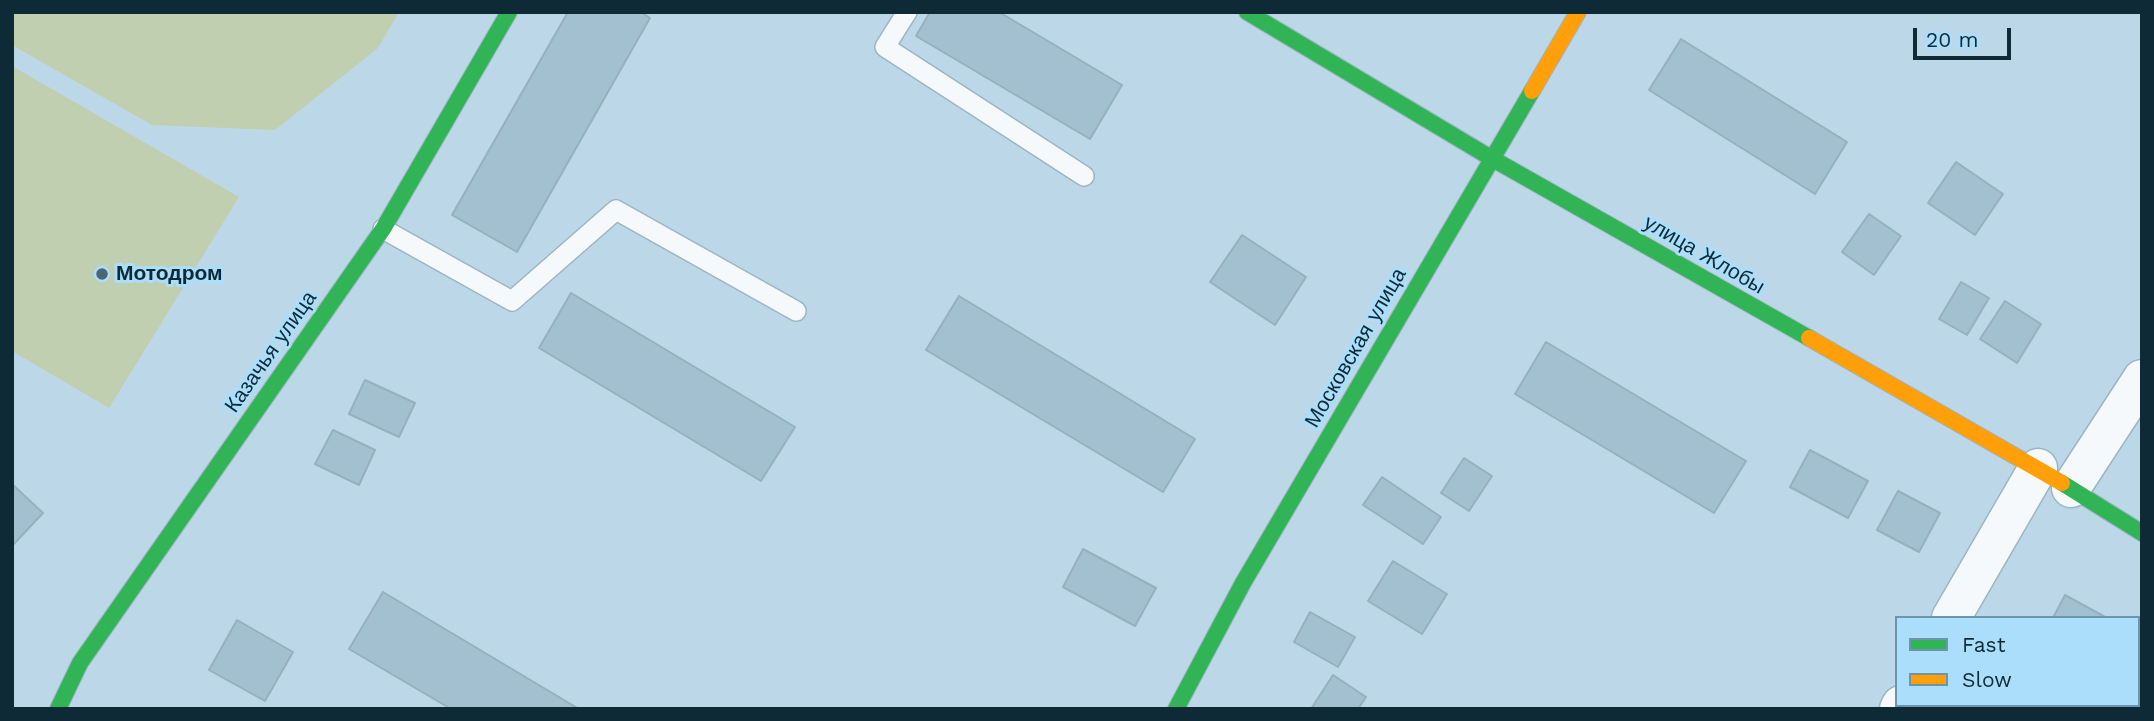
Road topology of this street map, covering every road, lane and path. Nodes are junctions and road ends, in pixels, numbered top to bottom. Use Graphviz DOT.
graph roads {
  1 [pos="509,12"];
  2 [pos="907,12"];
  3 [pos="1247,12"];
  4 [pos="1578,12"];
  5 [pos="1491,158"];
  6 [pos="1084,176"];
  7 [pos="383,229"];
  8 [pos="796,311"];
  9 [pos="2142,379"];
  10 [pos="2038,468"];
  11 [pos="2071,488"];
  12 [pos="2142,533"];
  13 [pos="1952,616"];
  14 [pos="58,709"];
  15 [pos="1176,709"];
  1 -- 7 [label="street, Казачья улица"];
  2 -- 6 [label="lane"];
  3 -- 5 [label="street, улица Жлобы"];
  4 -- 5 [label="street, Московская улица"];
  5 -- 10 [label="street, улица Жлобы"];
  5 -- 15 [label="street, Московская улица"];
  7 -- 8 [label="lane"];
  7 -- 14 [label="street, Казачья улица"];
  9 -- 11 [label="street"];
  10 -- 11 [label="street, улица Жлобы"];
  10 -- 13 [label="street"];
  11 -- 12 [label="street, улица Жлобы"];
}
